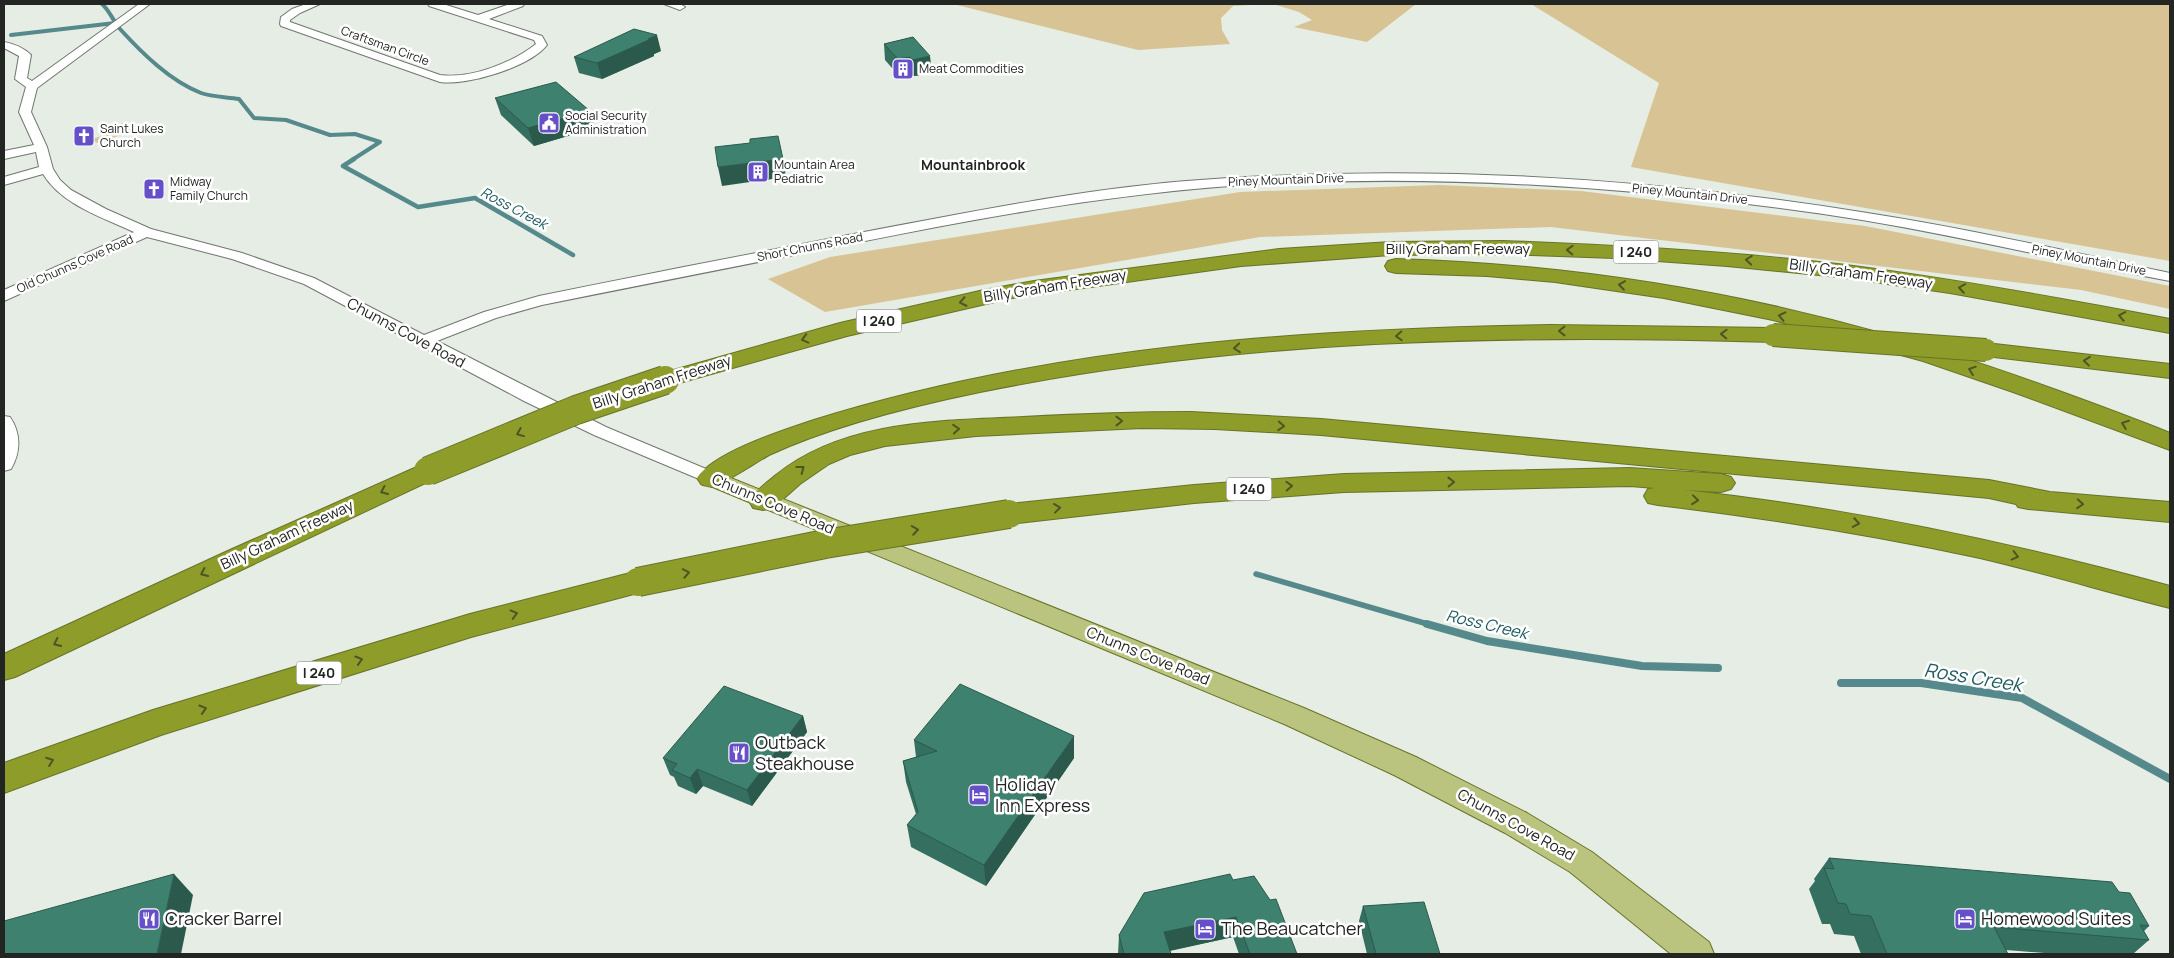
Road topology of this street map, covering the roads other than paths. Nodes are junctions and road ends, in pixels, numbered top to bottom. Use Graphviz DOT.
graph roads {
  1 [pos="146,4"];
  2 [pos="315,4"];
  3 [pos="433,4"];
  4 [pos="520,4"];
  5 [pos="478,18"];
  6 [pos="4,45"];
  7 [pos="32,86"];
  8 [pos="41,147"];
  9 [pos="4,155"];
  10 [pos="46,170"];
  11 [pos="4,181"];
  12 [pos="1203,183"];
  13 [pos="146,232"];
  14 [pos="2170,277"];
  15 [pos="1097,279"];
  16 [pos="4,296"];
  17 [pos="2170,326"];
  18 [pos="423,342"];
  19 [pos="2170,371"];
  20 [pos="4,421"];
  21 [pos="2170,442"];
  22 [pos="4,465"];
  23 [pos="711,478"];
  24 [pos="1490,481"];
  25 [pos="764,501"];
  26 [pos="2047,502"];
  27 [pos="2170,512"];
  28 [pos="2170,597"];
  29 [pos="4,668"];
  30 [pos="4,778"];
  31 [pos="1697,954"];
  1 -- 7 [label="street"];
  2 -- 5 [label="street, Craftsman Circle"];
  3 -- 5 [label="street, Craftsman Circle"];
  4 -- 5 [label="street"];
  6 -- 7 [label="street"];
  7 -- 8 [label="street, Chunns Cove Road"];
  8 -- 9 [label="street"];
  8 -- 10 [label="street, Chunns Cove Road"];
  10 -- 11 [label="street"];
  10 -- 13 [label="street, Chunns Cove Road"];
  12 -- 14 [label="street, Piney Mountain Drive"];
  12 -- 18 [label="street, Short Chunns Road"];
  13 -- 16 [label="street, Old Chunns Cove Road"];
  13 -- 18 [label="street, Chunns Cove Road"];
  17 -- 15 [label="highway, Billy Graham Freeway / I 240, one-way"];
  21 -- 15 [label="highway, one-way"];
  15 -- 29 [label="highway, Billy Graham Freeway / I 240, one-way, bridge"];
  18 -- 23 [label="street, Chunns Cove Road"];
  19 -- 23 [label="highway, one-way, bridge"];
  20 -- 22 [label="street"];
  23 -- 25 [label="main road, Chunns Cove Road"];
  24 -- 26 [label="highway, I 240"];
  24 -- 28 [label="highway, one-way"];
  30 -- 24 [label="highway, I 240, one-way, bridge"];
  25 -- 26 [label="highway, one-way"];
  25 -- 31 [label="main road, Chunns Cove Road"];
  26 -- 27 [label="highway, I 240, one-way"];
}
